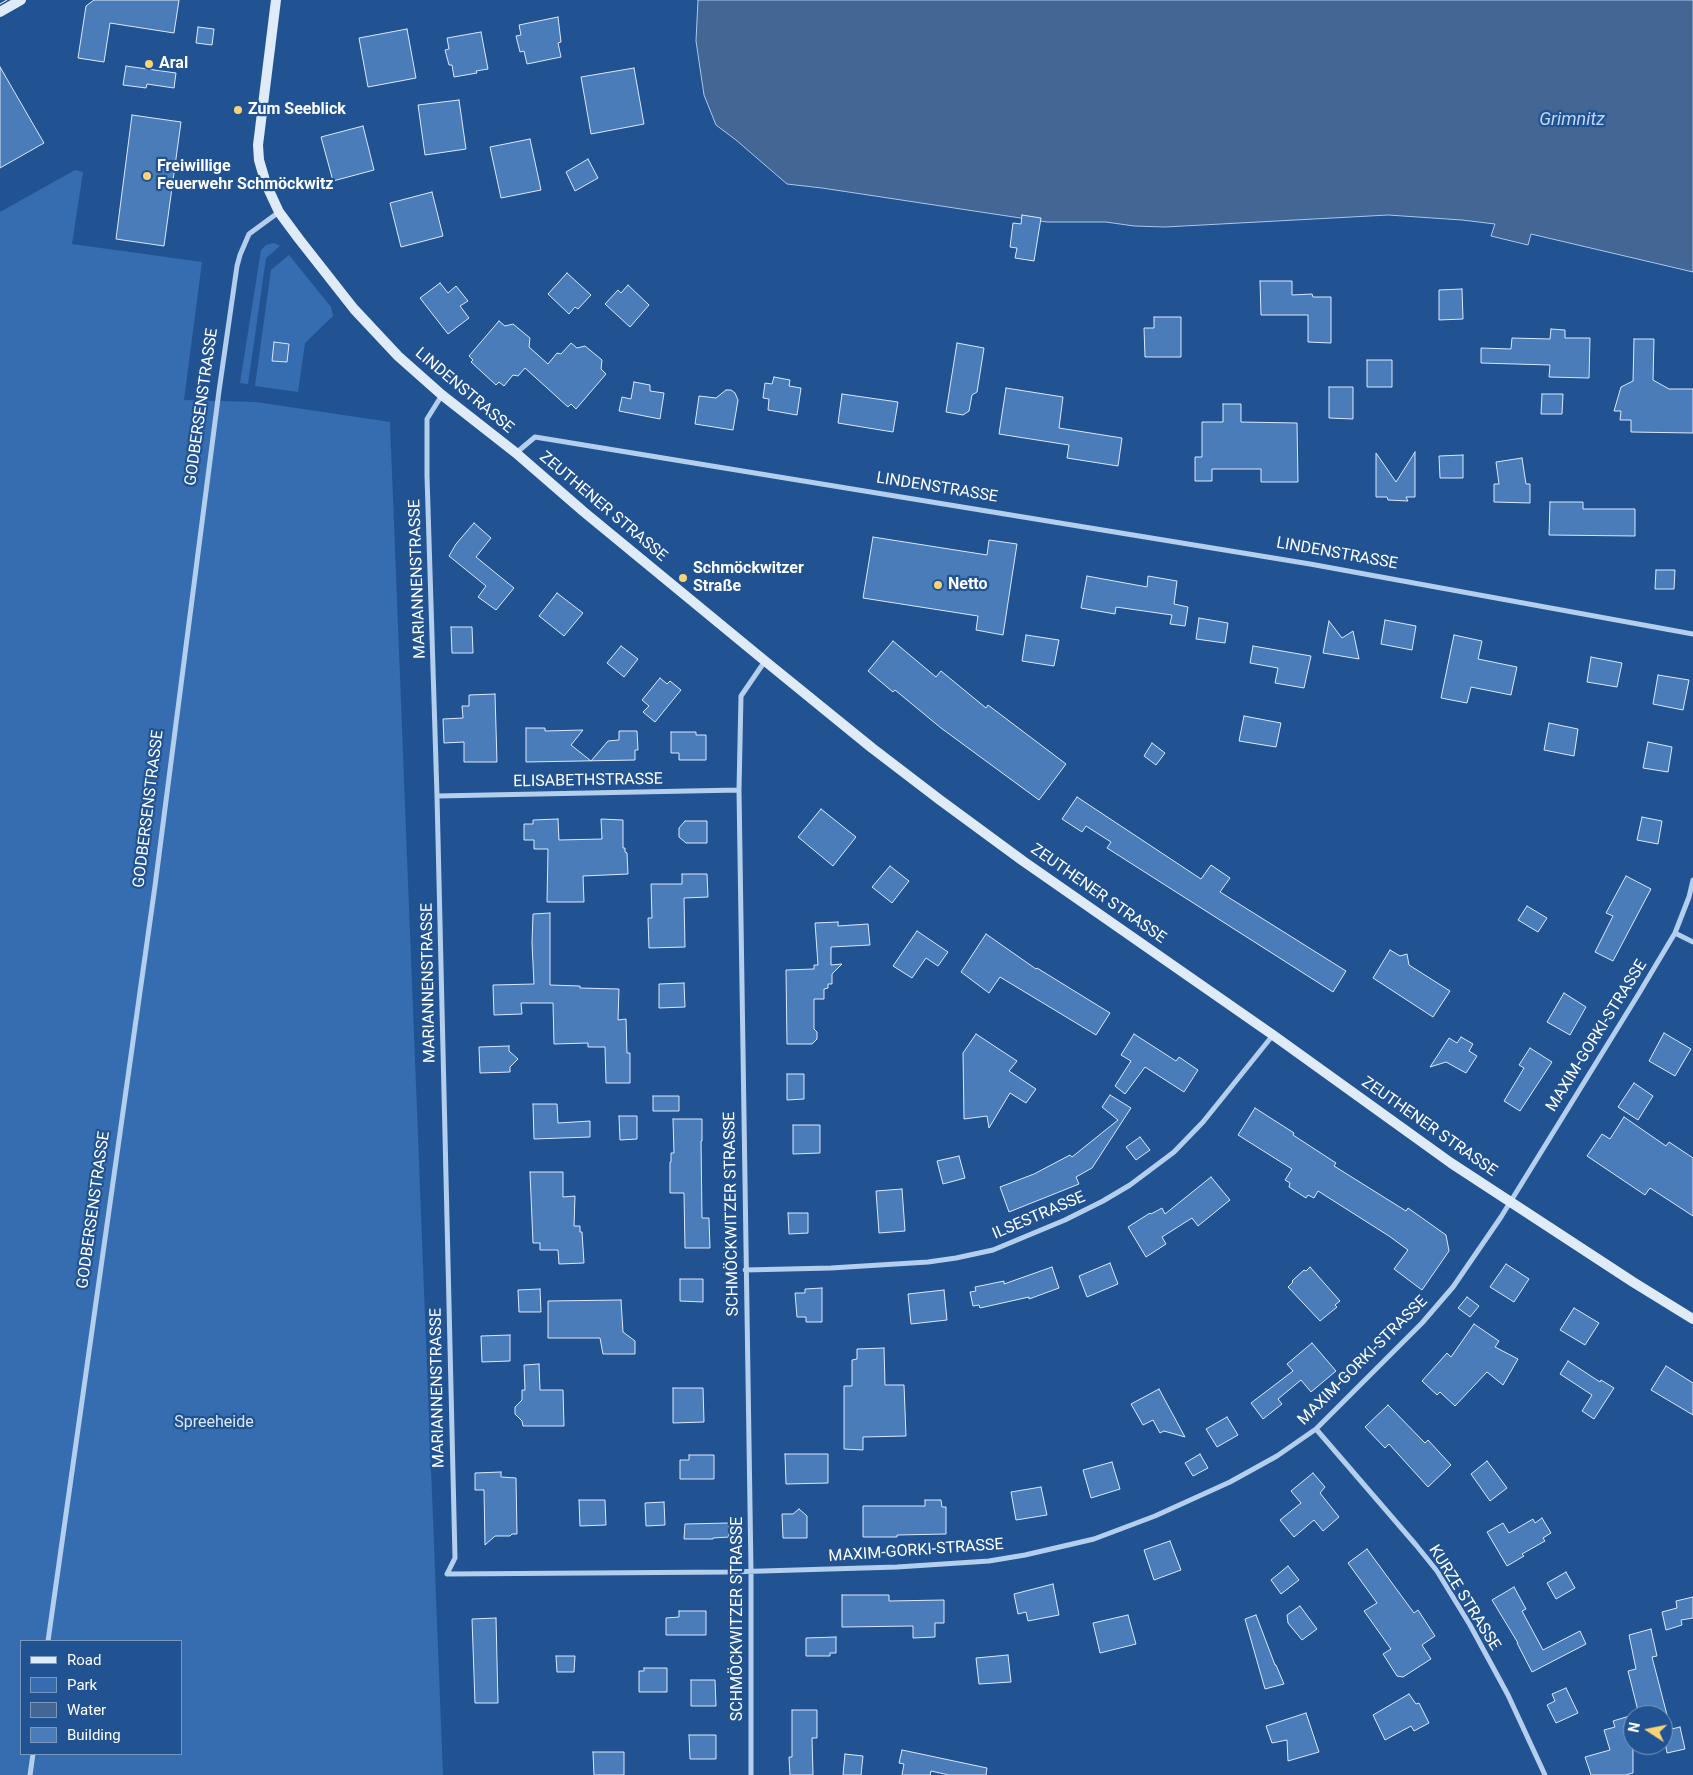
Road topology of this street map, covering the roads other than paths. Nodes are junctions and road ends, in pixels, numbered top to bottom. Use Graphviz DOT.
graph roads {
  1 [pos="21,0"];
  2 [pos="276,0"];
  3 [pos="0,12"];
  4 [pos="279,212"];
  5 [pos="442,394"];
  6 [pos="516,453"];
  7 [pos="1693,634"];
  8 [pos="765,661"];
  9 [pos="739,790"];
  10 [pos="437,796"];
  11 [pos="1693,880"];
  12 [pos="1675,933"];
  13 [pos="1693,942"];
  14 [pos="1274,1035"];
  15 [pos="1510,1201"];
  16 [pos="745,1270"];
  17 [pos="1693,1319"];
  18 [pos="1316,1429"];
  19 [pos="750,1571"];
  20 [pos="447,1574"];
  21 [pos="48,1640"];
  22 [pos="33,1755"];
  23 [pos="30,1775"];
  24 [pos="751,1775"];
  25 [pos="1545,1775"];
  1 -- 3 [label="main road"];
  2 -- 4 [label="main road"];
  4 -- 5 [label="main road, LINDENSTRASSE"];
  4 -- 21 [label="street, GODBERSENSTRASSE"];
  5 -- 6 [label="main road, LINDENSTRASSE"];
  5 -- 10 [label="street, MARIANNENSTRASSE"];
  6 -- 7 [label="street, LINDENSTRASSE"];
  6 -- 8 [label="main road, ZEUTHENER STRASSE"];
  8 -- 9 [label="street, SCHMÖCKWITZER STRASSE"];
  8 -- 14 [label="main road, ZEUTHENER STRASSE"];
  9 -- 10 [label="street, ELISABETHSTRASSE"];
  9 -- 16 [label="street, SCHMÖCKWITZER STRASSE"];
  10 -- 20 [label="street, MARIANNENSTRASSE"];
  11 -- 12 [label="street, MAXIM-GORKI-STRASSE"];
  12 -- 13 [label="street"];
  12 -- 15 [label="street, MAXIM-GORKI-STRASSE"];
  14 -- 15 [label="main road, ZEUTHENER STRASSE"];
  14 -- 16 [label="street, ILSESTRASSE"];
  15 -- 17 [label="main road, ZEUTHENER STRASSE"];
  15 -- 18 [label="street, MAXIM-GORKI-STRASSE"];
  16 -- 19 [label="street, SCHMÖCKWITZER STRASSE"];
  18 -- 19 [label="street, MAXIM-GORKI-STRASSE"];
  18 -- 25 [label="street, KURZE STRASSE"];
  19 -- 20 [label="street, MAXIM-GORKI-STRASSE"];
  19 -- 24 [label="street, SCHMÖCKWITZER STRASSE"];
  22 -- 23 [label="street"];
}
